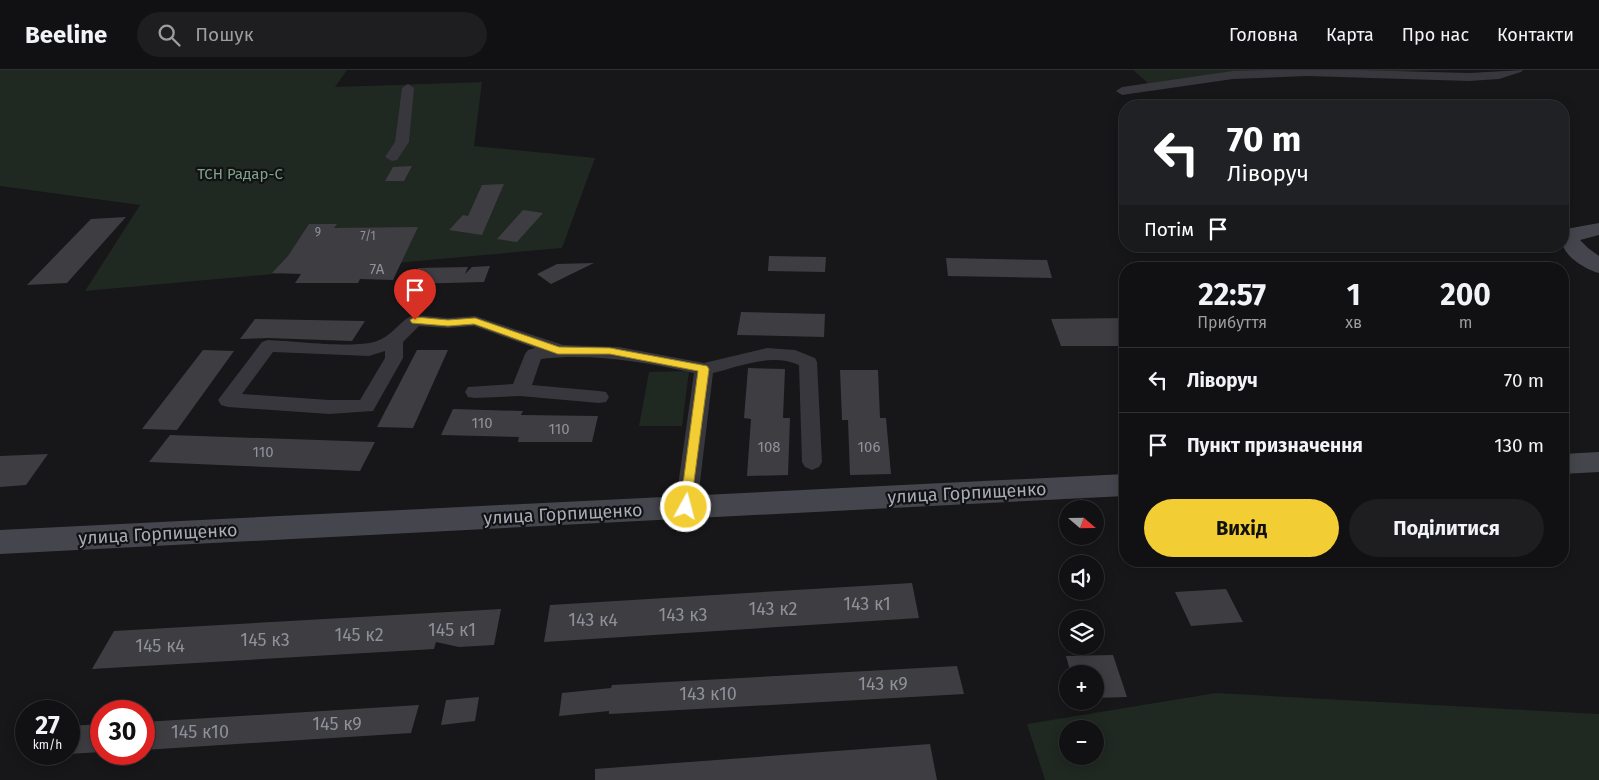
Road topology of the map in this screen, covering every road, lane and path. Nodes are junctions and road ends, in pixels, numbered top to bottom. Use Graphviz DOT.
graph roads {
  1 [pos="1516,70"];
  2 [pos="408,88"];
  3 [pos="1122,91"];
  4 [pos="392,157"];
  5 [pos="1599,229"];
  6 [pos="1599,266"];
  7 [pos="394,340"];
  8 [pos="558,350"];
  9 [pos="704,369"];
  10 [pos="520,390"];
  11 [pos="475,392"];
  12 [pos="599,397"];
  13 [pos="812,462"];
  14 [pos="1599,462"];
  15 [pos="1569,464"];
  16 [pos="1119,485"];
  17 [pos="686,507"];
  18 [pos="0,542"];
  1 -- 3 [label="street"];
  2 -- 4 [label="street"];
  5 -- 6 [label="main road"];
  7 -- 7 [label="street"];
  7 -- 8 [label="street"];
  8 -- 9 [label="street"];
  8 -- 10 [label="street"];
  9 -- 13 [label="street"];
  9 -- 17 [label="street"];
  10 -- 11 [label="street"];
  10 -- 12 [label="street"];
  14 -- 15 [label="main road"];
  16 -- 17 [label="main road, улица Горпищенко"];
  17 -- 18 [label="main road, улица Горпищенко"];
}
